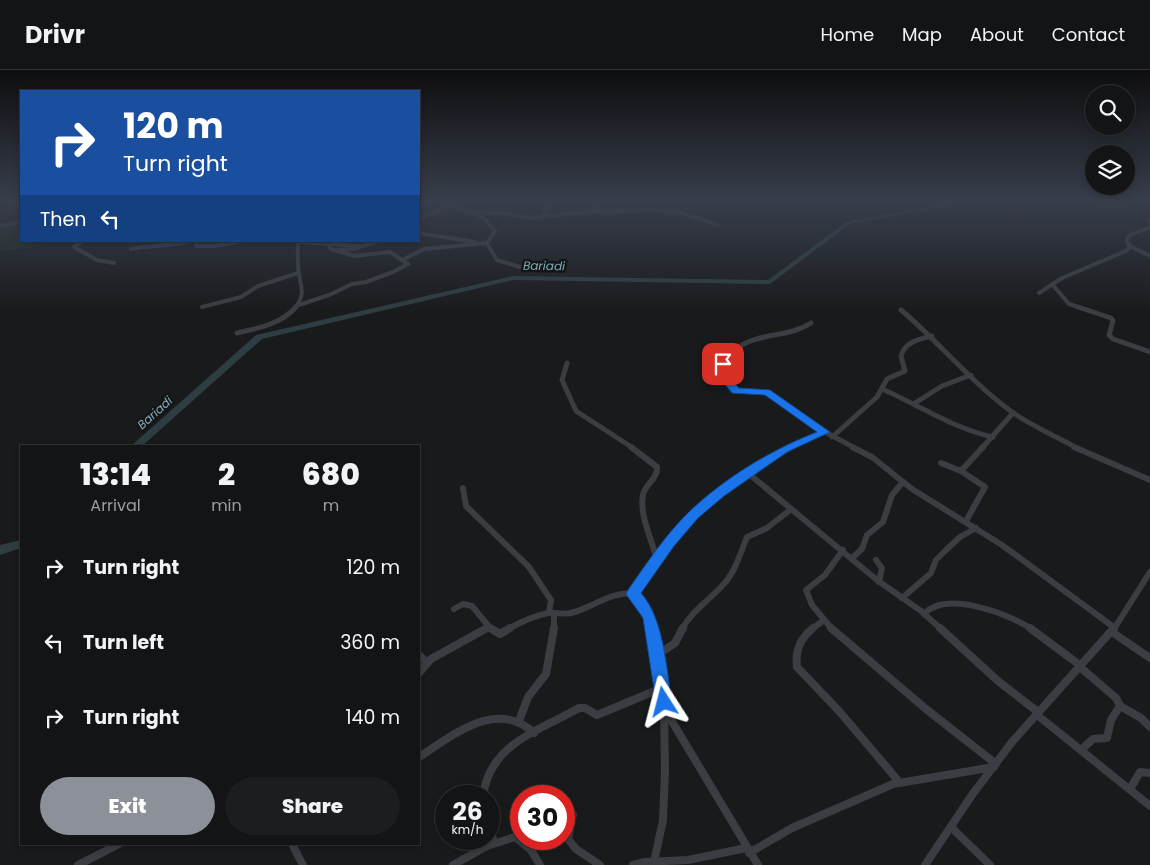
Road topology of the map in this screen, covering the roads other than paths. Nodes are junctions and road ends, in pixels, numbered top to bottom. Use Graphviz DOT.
graph roads {
  1 [pos="448,237"];
  2 [pos="491,237"];
  3 [pos="1128,237"];
  4 [pos="80,242"];
  5 [pos="187,242"];
  6 [pos="197,242"];
  7 [pos="236,242"];
  8 [pos="298,242"];
  9 [pos="308,242"];
  10 [pos="375,242"];
  11 [pos="477,243"];
  12 [pos="487,243"];
  13 [pos="328,244"];
  14 [pos="361,246"];
  15 [pos="1130,246"];
  16 [pos="131,249"];
  17 [pos="333,249"];
  18 [pos="1150,256"];
  19 [pos="402,260"];
  20 [pos="114,264"];
  21 [pos="523,268"];
  22 [pos="298,272"];
  23 [pos="1052,284"];
  24 [pos="1039,293"];
  25 [pos="296,306"];
  26 [pos="202,307"];
  27 [pos="901,310"];
  28 [pos="811,323"];
  29 [pos="237,333"];
  30 [pos="932,336"];
  31 [pos="1150,352"];
  32 [pos="567,364"];
  33 [pos="971,375"];
  34 [pos="882,389"];
  35 [pos="915,403"];
  36 [pos="1013,413"];
  37 [pos="825,432"];
  38 [pos="993,436"];
  39 [pos="832,437"];
  40 [pos="941,462"];
  41 [pos="961,471"];
  42 [pos="749,474"];
  43 [pos="1150,480"];
  44 [pos="903,482"];
  45 [pos="463,488"];
  46 [pos="790,510"];
  47 [pos="966,521"];
  48 [pos="976,528"];
  49 [pos="843,550"];
  50 [pos="852,558"];
  51 [pos="876,560"];
  52 [pos="657,561"];
  53 [pos="1150,572"];
  54 [pos="880,582"];
  55 [pos="633,594"];
  56 [pos="902,598"];
  57 [pos="454,609"];
  58 [pos="552,613"];
  59 [pos="924,614"];
  60 [pos="824,620"];
  61 [pos="489,626"];
  62 [pos="1113,630"];
  63 [pos="420,656"];
  64 [pos="656,656"];
  65 [pos="1150,658"];
  66 [pos="427,663"];
  67 [pos="1080,667"];
  68 [pos="420,672"];
  69 [pos="662,688"];
  70 [pos="1120,706"];
  71 [pos="664,707"];
  72 [pos="1037,713"];
  73 [pos="519,721"];
  74 [pos="1150,727"];
  75 [pos="534,732"];
  76 [pos="1082,749"];
  77 [pos="420,756"];
  78 [pos="995,765"];
  79 [pos="1150,773"];
  80 [pos="900,783"];
  81 [pos="484,785"];
  82 [pos="1130,789"];
  83 [pos="1150,806"];
  84 [pos="951,827"];
  85 [pos="500,841"];
  86 [pos="116,845"];
  87 [pos="294,845"];
  88 [pos="575,848"];
  89 [pos="481,850"];
  90 [pos="748,850"];
  91 [pos="654,862"];
  92 [pos="78,865"];
  93 [pos="304,865"];
  94 [pos="452,865"];
  95 [pos="540,865"];
  96 [pos="600,865"];
  97 [pos="633,865"];
  98 [pos="758,865"];
  99 [pos="925,865"];
  100 [pos="990,865"];
  1 -- 11 [label="street"];
  2 -- 12 [label="street"];
  3 -- 15 [label="street"];
  4 -- 20 [label="street"];
  5 -- 16 [label="street"];
  6 -- 7 [label="street"];
  8 -- 22 [label="street"];
  9 -- 13 [label="street"];
  10 -- 14 [label="street"];
  11 -- 12 [label="street"];
  11 -- 19 [label="street"];
  12 -- 21 [label="street"];
  13 -- 14 [label="street"];
  13 -- 17 [label="street"];
  14 -- 17 [label="street"];
  15 -- 18 [label="street"];
  15 -- 23 [label="street"];
  17 -- 19 [label="street"];
  19 -- 25 [label="street"];
  22 -- 25 [label="street"];
  22 -- 26 [label="street"];
  23 -- 24 [label="street"];
  23 -- 31 [label="street"];
  25 -- 29 [label="street"];
  27 -- 30 [label="street"];
  28 -- 37 [label="street"];
  30 -- 33 [label="street"];
  30 -- 34 [label="street"];
  32 -- 52 [label="street"];
  33 -- 35 [label="street"];
  33 -- 36 [label="street"];
  34 -- 35 [label="street"];
  34 -- 39 [label="street"];
  35 -- 38 [label="street"];
  36 -- 38 [label="street"];
  36 -- 43 [label="street"];
  37 -- 39 [label="street"];
  37 -- 42 [label="street"];
  38 -- 41 [label="street"];
  39 -- 44 [label="street"];
  40 -- 41 [label="street"];
  41 -- 47 [label="street"];
  42 -- 46 [label="street"];
  42 -- 52 [label="street"];
  44 -- 47 [label="street"];
  44 -- 50 [label="street"];
  45 -- 58 [label="street"];
  46 -- 49 [label="street"];
  46 -- 64 [label="street"];
  47 -- 48 [label="street"];
  48 -- 56 [label="street"];
  48 -- 62 [label="street"];
  49 -- 50 [label="street"];
  49 -- 60 [label="street"];
  50 -- 54 [label="street"];
  51 -- 54 [label="street"];
  52 -- 55 [label="street"];
  53 -- 62 [label="street"];
  54 -- 56 [label="street"];
  55 -- 58 [label="street"];
  55 -- 64 [label="street"];
  56 -- 59 [label="street"];
  57 -- 61 [label="street"];
  58 -- 61 [label="street"];
  58 -- 73 [label="street"];
  59 -- 67 [label="street"];
  59 -- 72 [label="street"];
  60 -- 78 [label="street"];
  60 -- 80 [label="street"];
  61 -- 66 [label="street"];
  62 -- 65 [label="street"];
  62 -- 67 [label="street"];
  63 -- 66 [label="street"];
  64 -- 69 [label="street"];
  66 -- 68 [label="street"];
  67 -- 70 [label="street"];
  67 -- 72 [label="street"];
  69 -- 71 [label="street"];
  69 -- 75 [label="street"];
  70 -- 74 [label="street"];
  70 -- 76 [label="street"];
  71 -- 90 [label="street"];
  71 -- 91 [label="street"];
  72 -- 76 [label="street"];
  72 -- 78 [label="street"];
  73 -- 75 [label="street"];
  73 -- 77 [label="street"];
  75 -- 81 [label="street"];
  76 -- 82 [label="street"];
  78 -- 80 [label="street"];
  78 -- 84 [label="street"];
  79 -- 82 [label="street"];
  80 -- 90 [label="street"];
  82 -- 83 [label="street"];
  84 -- 99 [label="street"];
  84 -- 100 [label="street"];
  85 -- 95 [label="street"];
  86 -- 92 [label="street"];
  87 -- 93 [label="street"];
  88 -- 96 [label="street"];
  89 -- 94 [label="street"];
  90 -- 91 [label="street"];
  90 -- 98 [label="street"];
  91 -- 97 [label="street"];
}
